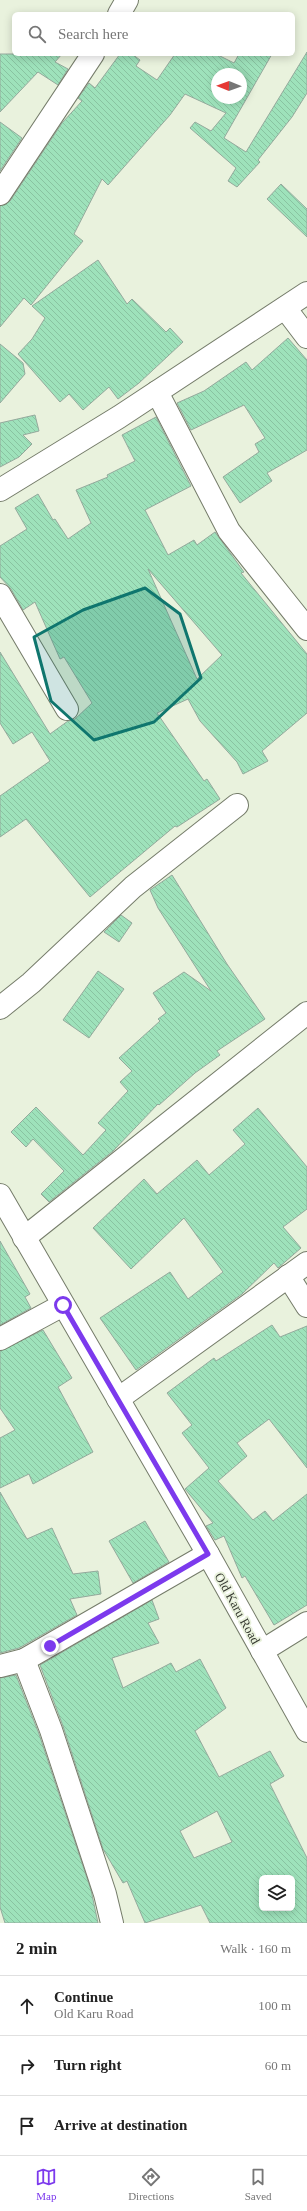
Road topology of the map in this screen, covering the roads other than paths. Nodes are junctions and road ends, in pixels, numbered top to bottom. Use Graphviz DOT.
graph roads {
  1 [pos="127,0"];
  2 [pos="119,12"];
  3 [pos="92,56"];
  4 [pos="0,194"];
  5 [pos="307,293"];
  6 [pos="285,308"];
  7 [pos="307,337"];
  8 [pos="157,392"];
  9 [pos="0,490"];
  10 [pos="0,595"];
  11 [pos="307,629"];
  12 [pos="67,709"];
  13 [pos="237,805"];
  14 [pos="0,1008"];
  15 [pos="307,1013"];
  16 [pos="0,1194"];
  17 [pos="24,1238"];
  18 [pos="307,1263"];
  19 [pos="288,1276"];
  20 [pos="63,1305"];
  21 [pos="307,1306"];
  22 [pos="0,1339"];
  23 [pos="118,1399"];
  24 [pos="208,1554"];
  25 [pos="307,1623"];
  26 [pos="262,1651"];
  27 [pos="24,1660"];
  28 [pos="0,1666"];
  29 [pos="307,1731"];
  30 [pos="112,1923"];
  1 -- 2 [label="street"];
  3 -- 4 [label="street"];
  5 -- 6 [label="street"];
  6 -- 7 [label="street"];
  6 -- 8 [label="street"];
  8 -- 9 [label="street"];
  8 -- 11 [label="street"];
  10 -- 12 [label="street"];
  13 -- 14 [label="street"];
  15 -- 17 [label="street"];
  16 -- 17 [label="street, Old Karu Road"];
  17 -- 20 [label="street, Old Karu Road"];
  18 -- 19 [label="street"];
  19 -- 21 [label="street"];
  19 -- 23 [label="street"];
  20 -- 22 [label="street"];
  20 -- 23 [label="street, Old Karu Road"];
  23 -- 24 [label="street, Old Karu Road"];
  24 -- 26 [label="street, Old Karu Road"];
  24 -- 27 [label="street"];
  25 -- 26 [label="street"];
  26 -- 29 [label="street, Old Karu Road"];
  27 -- 28 [label="street"];
  27 -- 30 [label="street"];
}
